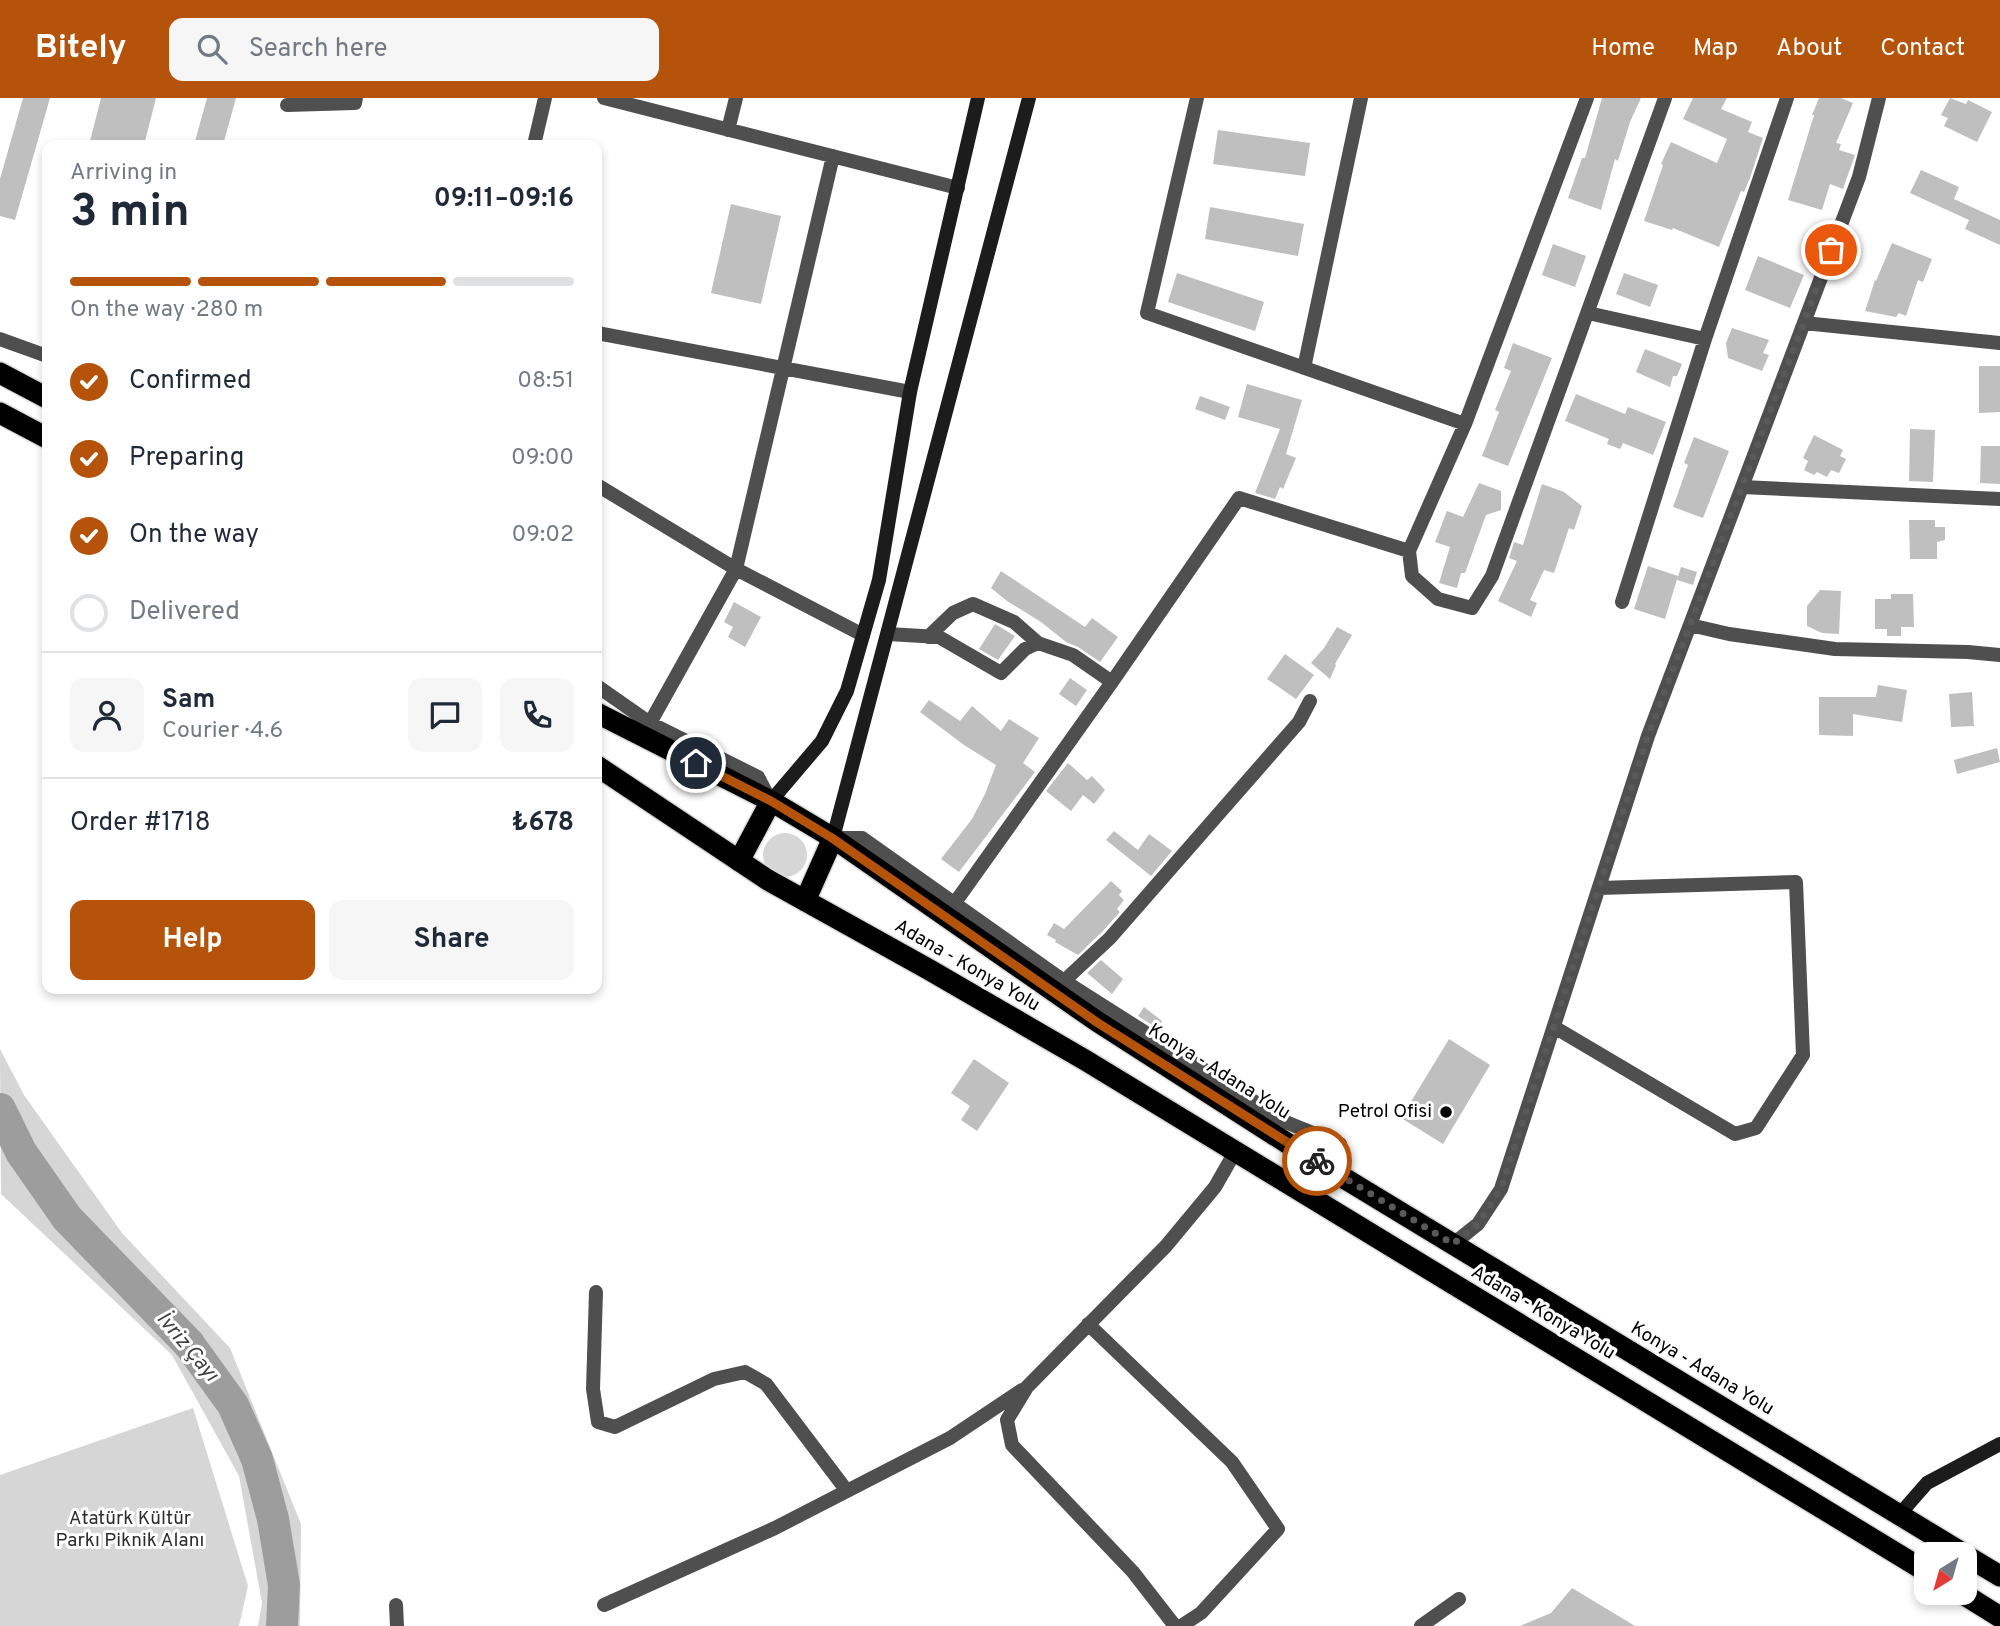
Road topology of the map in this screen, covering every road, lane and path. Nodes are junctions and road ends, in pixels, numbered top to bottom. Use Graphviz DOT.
graph roads {
  1 [pos="356,98"];
  2 [pos="545,98"];
  3 [pos="604,98"];
  4 [pos="736,98"];
  5 [pos="978,98"];
  6 [pos="1029,98"];
  7 [pos="1197,98"];
  8 [pos="1360,98"];
  9 [pos="1587,98"];
  10 [pos="1665,98"];
  11 [pos="1787,98"];
  12 [pos="1879,98"];
  13 [pos="287,105"];
  14 [pos="728,130"];
  15 [pos="535,140"];
  16 [pos="832,156"];
  17 [pos="958,188"];
  18 [pos="1588,313"];
  19 [pos="1804,323"];
  20 [pos="602,334"];
  21 [pos="0,339"];
  22 [pos="1705,339"];
  23 [pos="1999,341"];
  24 [pos="42,354"];
  25 [pos="782,368"];
  26 [pos="1304,368"];
  27 [pos="0,373"];
  28 [pos="910,391"];
  29 [pos="42,395"];
  30 [pos="0,412"];
  31 [pos="1465,424"];
  32 [pos="42,435"];
  33 [pos="1742,487"];
  34 [pos="602,488"];
  35 [pos="2000,499"];
  36 [pos="1409,551"];
  37 [pos="736,569"];
  38 [pos="1622,602"];
  39 [pos="1690,625"];
  40 [pos="888,634"];
  41 [pos="863,635"];
  42 [pos="928,637"];
  43 [pos="1038,643"];
  44 [pos="2000,655"];
  45 [pos="1112,682"];
  46 [pos="602,689"];
  47 [pos="1310,701"];
  48 [pos="602,716"];
  49 [pos="650,723"];
  50 [pos="602,769"];
  51 [pos="771,801"];
  52 [pos="832,838"];
  53 [pos="738,861"];
  54 [pos="1599,888"];
  55 [pos="805,901"];
  56 [pos="954,904"];
  57 [pos="1064,981"];
  58 [pos="1554,1027"];
  59 [pos="1340,1144"];
  60 [pos="1236,1152"];
  61 [pos="1453,1244"];
  62 [pos="596,1292"];
  63 [pos="1088,1324"];
  64 [pos="1027,1387"];
  65 [pos="2000,1444"];
  66 [pos="847,1491"];
  67 [pos="1899,1515"];
  68 [pos="1945,1542"];
  69 [pos="1978,1562"];
  70 [pos="1914,1564"];
  71 [pos="2000,1576"];
  72 [pos="1459,1599"];
  73 [pos="1978,1603"];
  74 [pos="397,1605"];
  75 [pos="604,1605"];
  76 [pos="2000,1617"];
  77 [pos="397,1626"];
  78 [pos="1175,1626"];
  79 [pos="1181,1626"];
  80 [pos="1421,1626"];
  1 -- 13 [label="street"];
  2 -- 15 [label="street"];
  3 -- 14 [label="street"];
  4 -- 14 [label="street"];
  5 -- 17 [label="main road"];
  6 -- 40 [label="main road"];
  7 -- 26 [label="street"];
  8 -- 26 [label="street"];
  9 -- 31 [label="street"];
  10 -- 18 [label="street"];
  11 -- 22 [label="street"];
  12 -- 19 [label="street"];
  14 -- 16 [label="street"];
  16 -- 17 [label="street"];
  16 -- 25 [label="street"];
  17 -- 28 [label="main road"];
  18 -- 22 [label="street"];
  18 -- 36 [label="street"];
  19 -- 23 [label="street"];
  19 -- 33 [label="street"];
  20 -- 25 [label="street"];
  21 -- 24 [label="street"];
  22 -- 38 [label="street"];
  25 -- 28 [label="street"];
  25 -- 37 [label="street"];
  26 -- 31 [label="street"];
  27 -- 29 [label="highway"];
  28 -- 41 [label="main road"];
  30 -- 32 [label="highway"];
  31 -- 36 [label="street"];
  33 -- 35 [label="street"];
  33 -- 39 [label="street"];
  34 -- 37 [label="street"];
  36 -- 45 [label="street"];
  37 -- 41 [label="street"];
  37 -- 49 [label="street"];
  39 -- 44 [label="street"];
  39 -- 54 [label="street"];
  40 -- 42 [label="street"];
  40 -- 52 [label="main road"];
  41 -- 51 [label="main road"];
  42 -- 43 [label="street"];
  42 -- 43 [label="street"];
  43 -- 45 [label="street"];
  45 -- 56 [label="street"];
  46 -- 49 [label="street"];
  47 -- 57 [label="street"];
  48 -- 51 [label="highway, Konya - Adana Yolu"];
  49 -- 51 [label="street"];
  50 -- 53 [label="highway, Adana - Konya Yolu"];
  51 -- 52 [label="highway, Konya - Adana Yolu"];
  51 -- 53 [label="highway"];
  52 -- 55 [label="highway"];
  52 -- 56 [label="street"];
  52 -- 61 [label="highway, Konya - Adana Yolu"];
  53 -- 55 [label="highway, Adana - Konya Yolu"];
  54 -- 58 [label="street"];
  54 -- 58 [label="street"];
  55 -- 60 [label="highway, Adana - Konya Yolu"];
  56 -- 57 [label="street"];
  57 -- 59 [label="street"];
  58 -- 61 [label="street"];
  60 -- 63 [label="street"];
  60 -- 70 [label="highway, Adana - Konya Yolu"];
  61 -- 67 [label="highway, Konya - Adana Yolu"];
  62 -- 66 [label="street"];
  63 -- 64 [label="street"];
  63 -- 79 [label="street"];
  64 -- 66 [label="street"];
  64 -- 78 [label="street"];
  65 -- 67 [label="main road"];
  66 -- 75 [label="street"];
  67 -- 68 [label="highway, Konya - Adana Yolu"];
  69 -- 71 [label="highway, Konya - Adana Yolu"];
  72 -- 80 [label="street"];
  73 -- 76 [label="highway"];
  74 -- 77 [label="street"];
}
